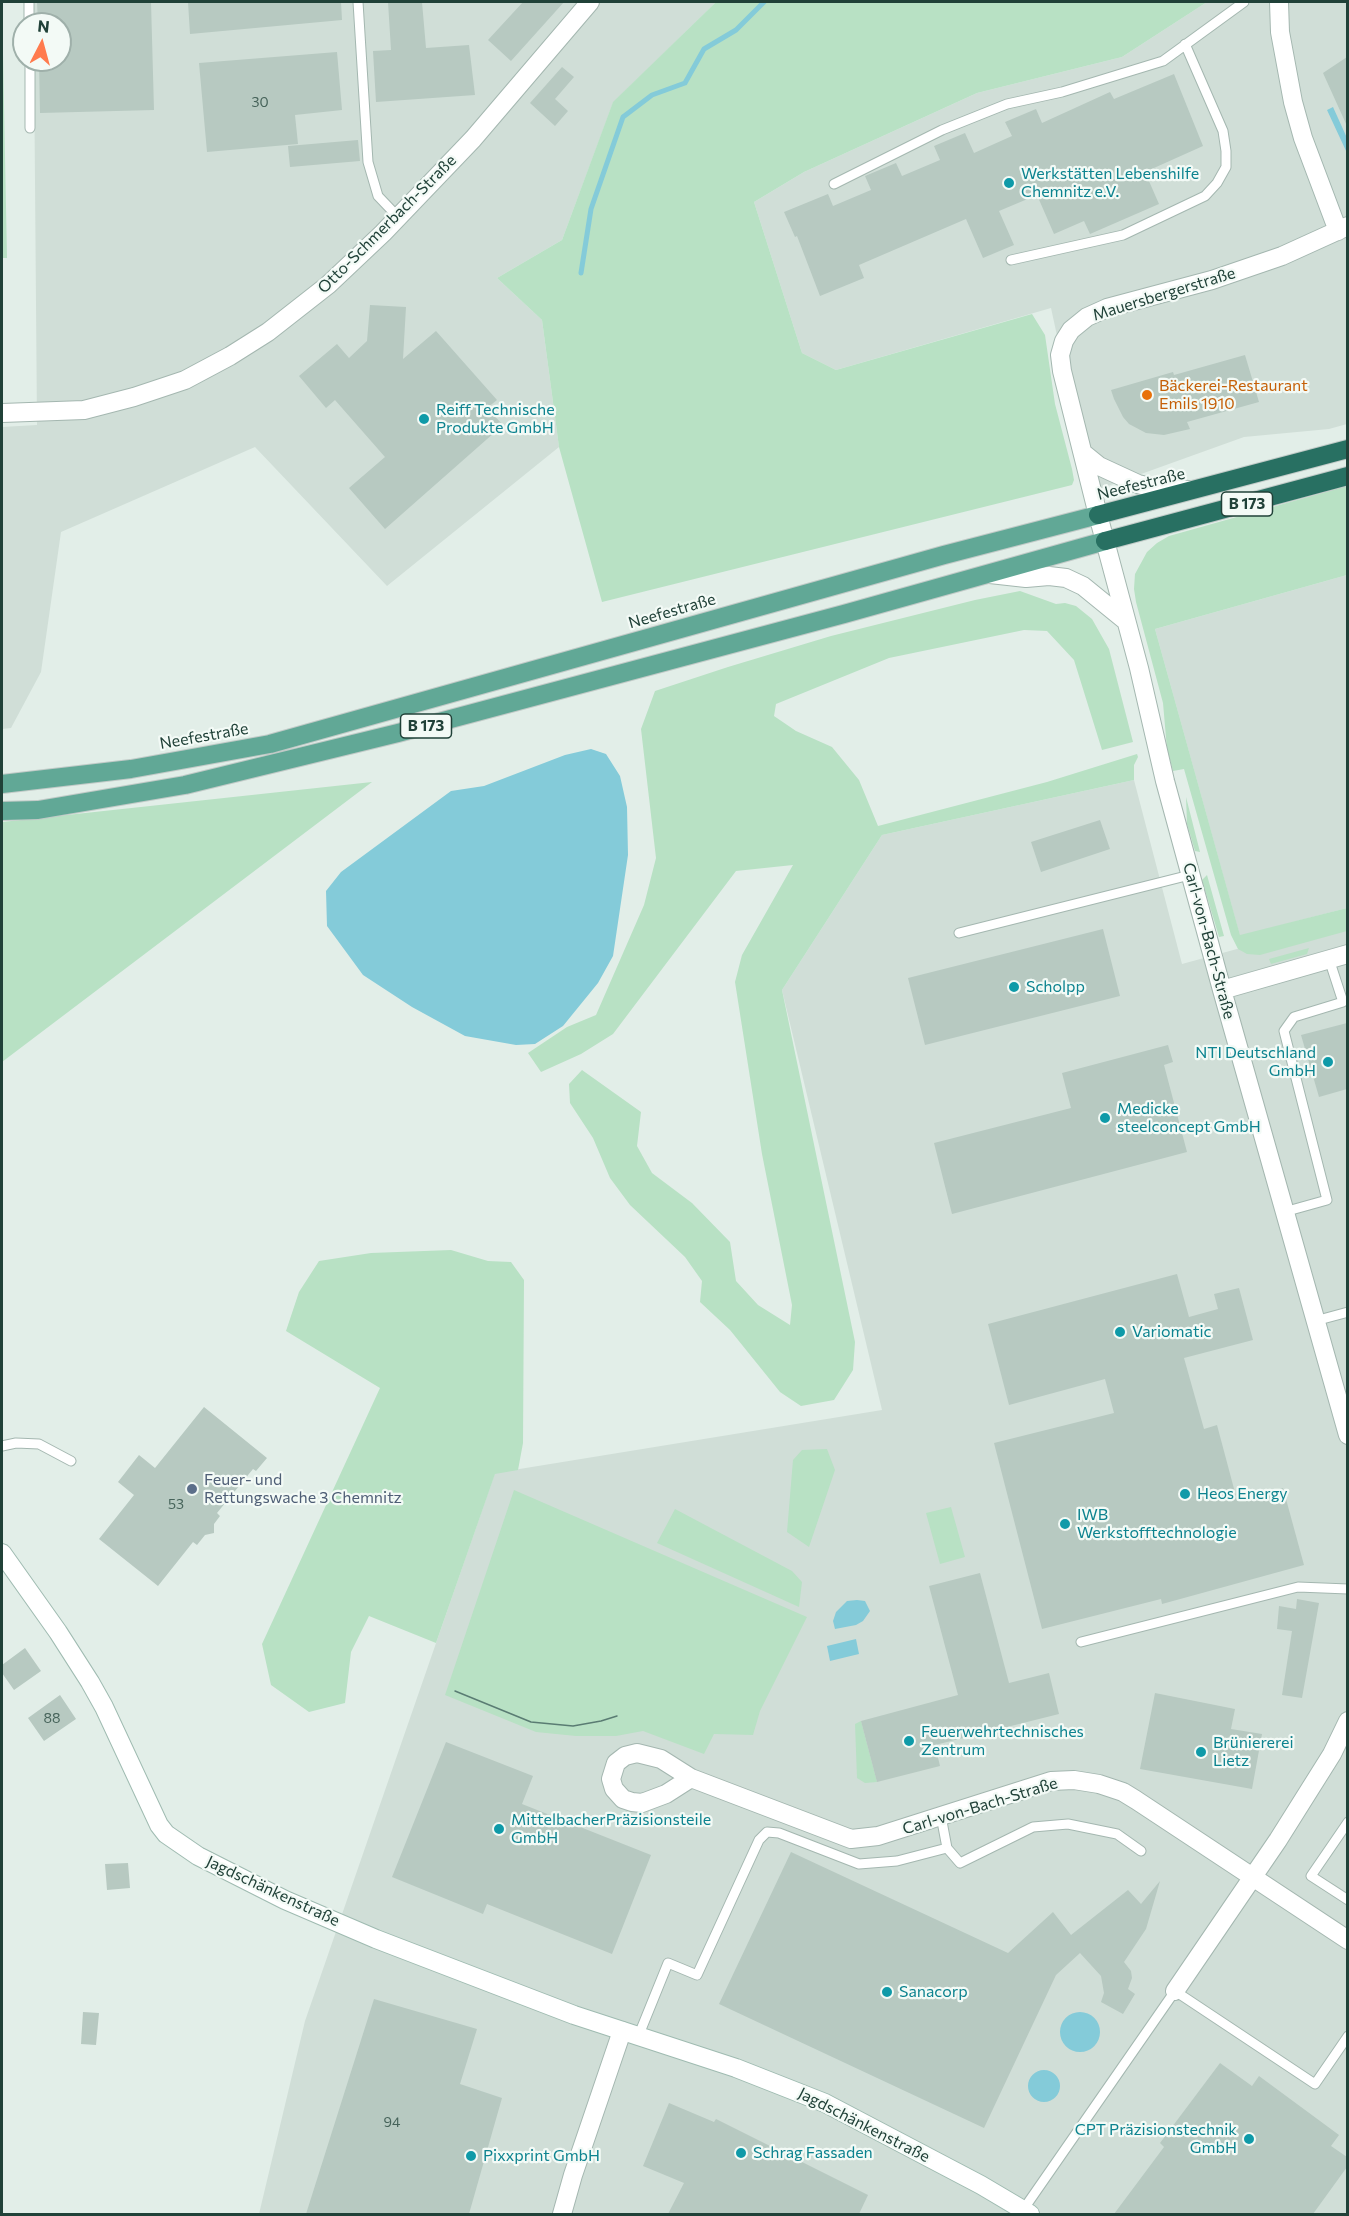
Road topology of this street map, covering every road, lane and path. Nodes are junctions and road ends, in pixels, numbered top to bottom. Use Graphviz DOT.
graph roads {
  1 [pos="358,2"];
  2 [pos="590,2"];
  3 [pos="1244,2"];
  4 [pos="1279,2"];
  5 [pos="1185,44"];
  6 [pos="30,72"];
  7 [pos="30,128"];
  8 [pos="834,184"];
  9 [pos="398,217"];
  10 [pos="1343,229"];
  11 [pos="1011,260"];
  12 [pos="2,413"];
  13 [pos="1347,449"];
  14 [pos="1083,453"];
  15 [pos="1347,476"];
  16 [pos="1196,490"];
  17 [pos="1098,515"];
  18 [pos="1105,541"];
  19 [pos="990,574"];
  20 [pos="1126,621"];
  21 [pos="2,784"];
  22 [pos="2,811"];
  23 [pos="1190,874"];
  24 [pos="959,933"];
  25 [pos="1347,954"];
  26 [pos="1329,959"];
  27 [pos="1222,990"];
  28 [pos="1284,1212"];
  29 [pos="1347,1312"];
  30 [pos="1315,1321"];
  31 [pos="1347,1435"];
  32 [pos="2,1446"];
  33 [pos="71,1461"];
  34 [pos="2,1553"];
  35 [pos="1347,1589"];
  36 [pos="1081,1642"];
  37 [pos="1347,1721"];
  38 [pos="691,1778"];
  39 [pos="941,1816"];
  40 [pos="1347,1822"];
  41 [pos="947,1848"];
  42 [pos="1141,1851"];
  43 [pos="1254,1877"];
  44 [pos="1347,1900"];
  45 [pos="1347,1940"];
  46 [pos="1175,1991"];
  47 [pos="630,2034"];
  48 [pos="1347,2036"];
  49 [pos="1027,2212"];
  50 [pos="562,2214"];
  1 -- 9 [label="lane"];
  2 -- 9 [label="street, Otto-Schmerbach-Straße"];
  3 -- 5 [label="lane"];
  4 -- 10 [label="street, Mauersbergerstraße"];
  5 -- 8 [label="lane"];
  5 -- 11 [label="lane"];
  6 -- 7 [label="lane"];
  9 -- 12 [label="street, Otto-Schmerbach-Straße"];
  10 -- 14 [label="street, Mauersbergerstraße"];
  13 -- 16 [label="highway, Neefestraße / B 173"];
  14 -- 16 [label="street"];
  14 -- 17 [label="street, Mauersbergerstraße"];
  15 -- 18 [label="highway, B 173"];
  16 -- 17 [label="highway, Neefestraße / B 173"];
  17 -- 18 [label="street, Carl-von-Bach-Straße"];
  17 -- 21 [label="main road, Neefestraße / B 173"];
  18 -- 19 [label="main road, B 173"];
  18 -- 20 [label="street, Carl-von-Bach-Straße"];
  19 -- 20 [label="street"];
  19 -- 22 [label="main road, B 173"];
  20 -- 23 [label="street, Carl-von-Bach-Straße"];
  23 -- 24 [label="lane"];
  23 -- 27 [label="street, Carl-von-Bach-Straße"];
  25 -- 26 [label="street"];
  26 -- 27 [label="street"];
  26 -- 28 [label="lane"];
  27 -- 28 [label="street, Carl-von-Bach-Straße"];
  28 -- 30 [label="street, Carl-von-Bach-Straße"];
  29 -- 30 [label="lane"];
  30 -- 31 [label="street, Carl-von-Bach-Straße"];
  32 -- 33 [label="lane"];
  34 -- 47 [label="street, Jagdschänkenstraße"];
  35 -- 36 [label="lane"];
  37 -- 43 [label="street"];
  38 -- 39 [label="street, Carl-von-Bach-Straße"];
  39 -- 41 [label="lane"];
  39 -- 43 [label="street, Carl-von-Bach-Straße"];
  40 -- 44 [label="lane"];
  41 -- 42 [label="lane"];
  41 -- 47 [label="lane"];
  43 -- 45 [label="street, Carl-von-Bach-Straße"];
  43 -- 46 [label="street"];
  46 -- 48 [label="lane"];
  46 -- 49 [label="lane"];
  47 -- 49 [label="street, Jagdschänkenstraße"];
  47 -- 50 [label="street"];
}
